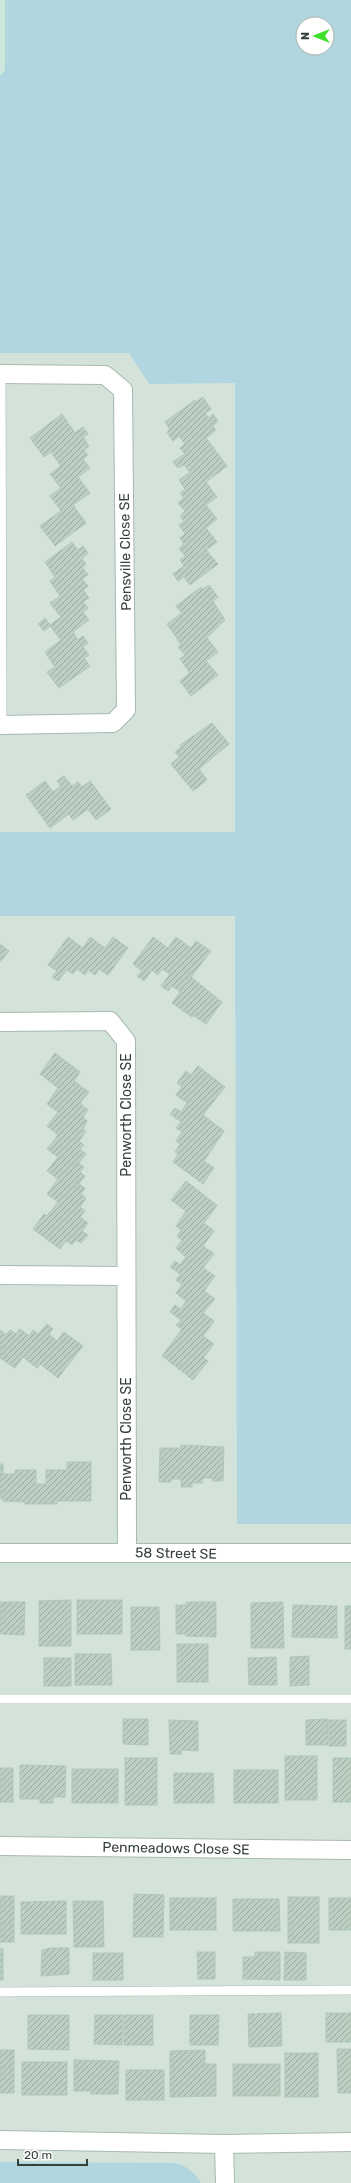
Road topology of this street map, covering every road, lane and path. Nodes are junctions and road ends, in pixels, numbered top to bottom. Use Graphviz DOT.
graph roads {
  1 [pos="1,374"];
  2 [pos="1,725"];
  3 [pos="0,1022"];
  4 [pos="0,1275"];
  5 [pos="126,1276"];
  6 [pos="0,1552"];
  7 [pos="127,1553"];
  8 [pos="351,1553"];
  9 [pos="351,1698"];
  10 [pos="0,1699"];
  11 [pos="0,1846"];
  12 [pos="351,1850"];
  13 [pos="351,1990"];
  14 [pos="0,1992"];
  15 [pos="0,2140"];
  16 [pos="351,2142"];
  17 [pos="224,2144"];
  18 [pos="225,2183"];
  1 -- 2 [label="lane"];
  1 -- 2 [label="street, Pensville Close SE"];
  3 -- 5 [label="street, Penworth Close SE"];
  4 -- 5 [label="street"];
  5 -- 7 [label="street, Penworth Close SE"];
  6 -- 7 [label="street, 58 Street SE"];
  7 -- 8 [label="street, 58 Street SE"];
  9 -- 10 [label="lane"];
  11 -- 12 [label="street, Penmeadows Close SE"];
  13 -- 14 [label="lane"];
  15 -- 17 [label="street"];
  16 -- 17 [label="street"];
  17 -- 18 [label="street"];
}
